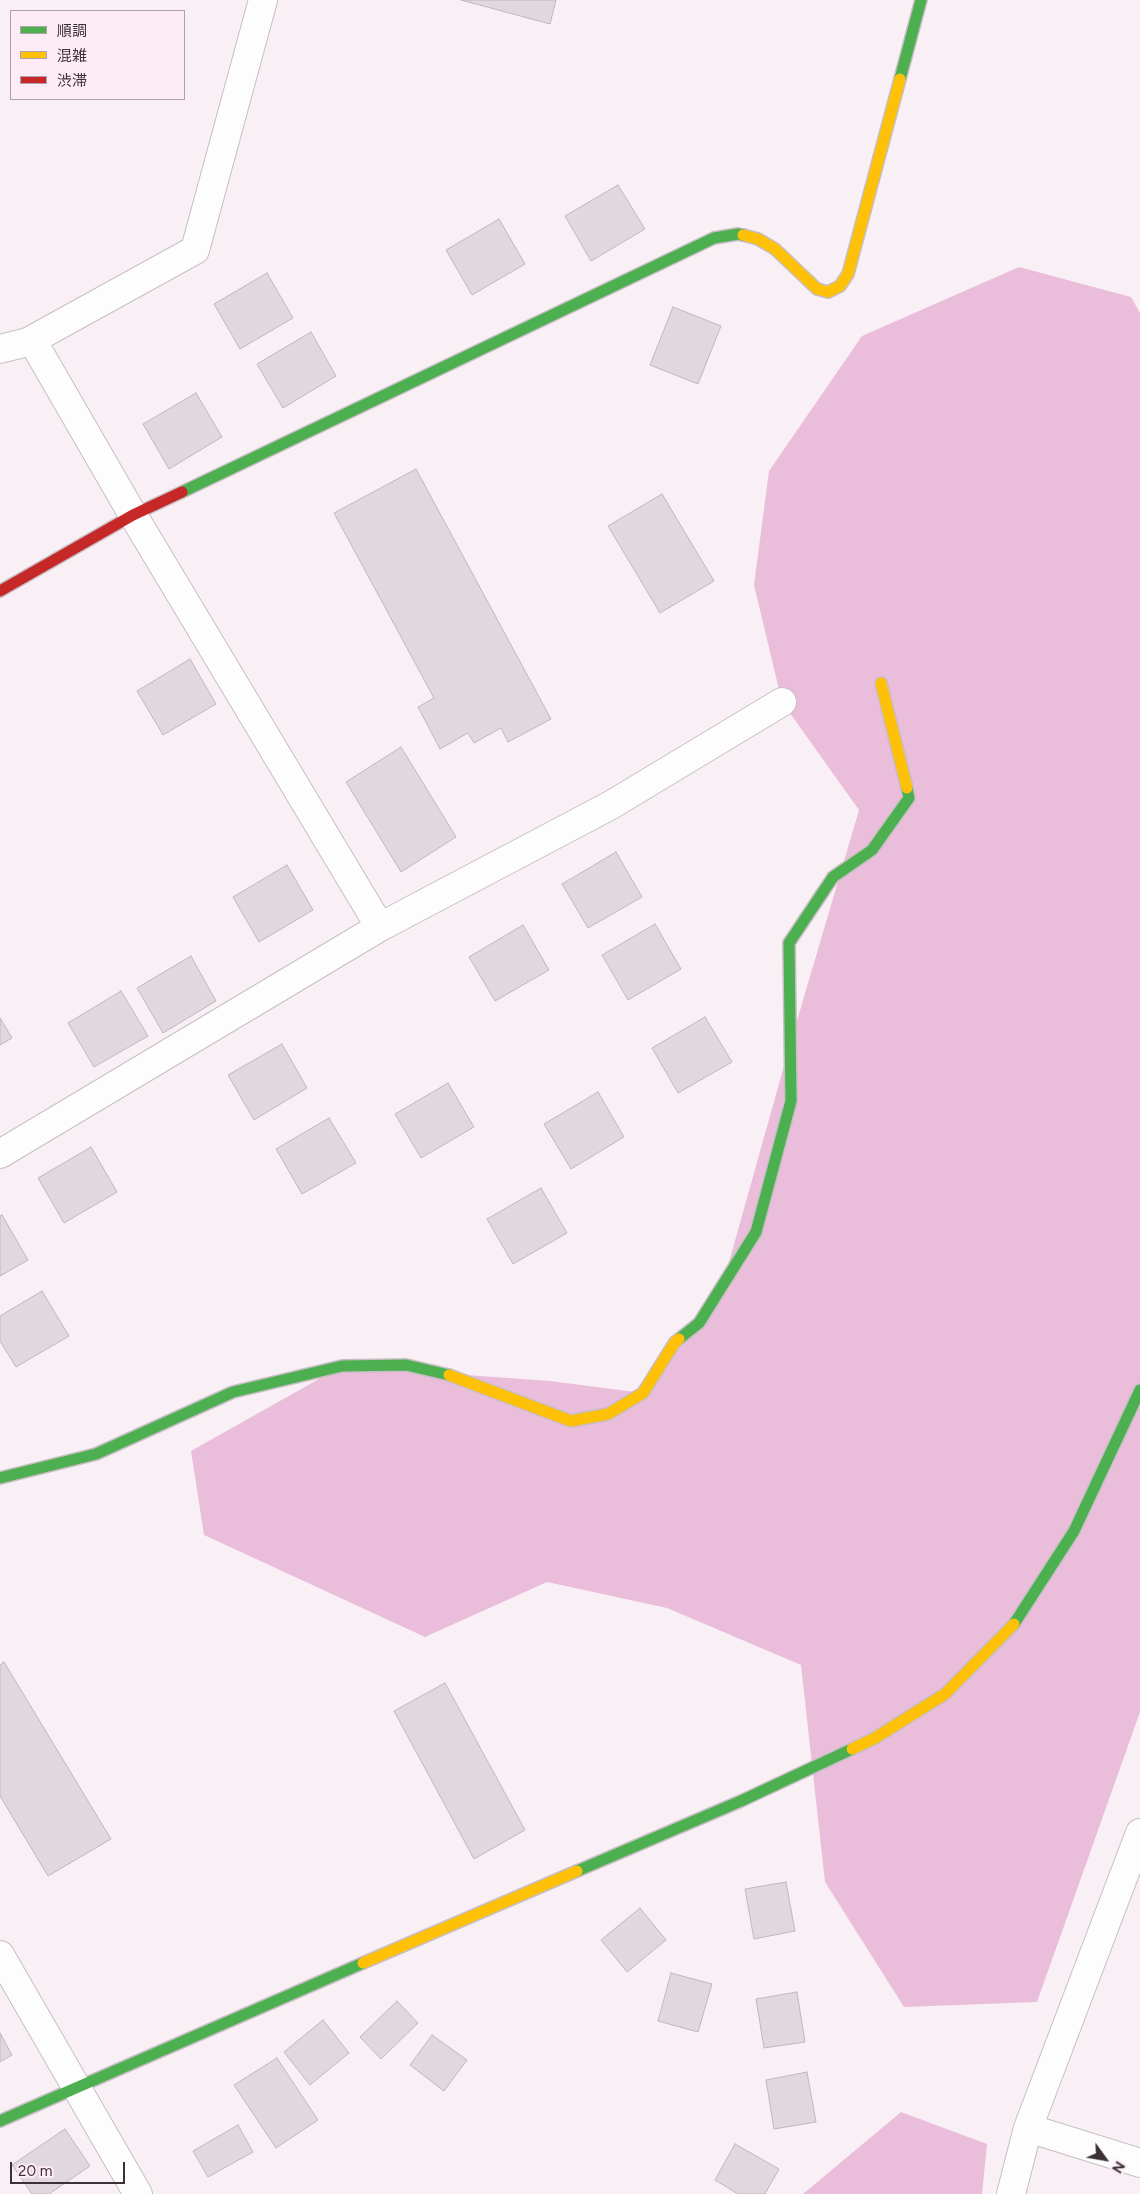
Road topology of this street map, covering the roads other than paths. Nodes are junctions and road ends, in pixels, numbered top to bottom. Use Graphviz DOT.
graph roads {
  1 [pos="263,0"];
  2 [pos="921,0"];
  3 [pos="32,340"];
  4 [pos="0,350"];
  5 [pos="133,515"];
  6 [pos="0,591"];
  7 [pos="881,683"];
  8 [pos="782,702"];
  9 [pos="380,927"];
  10 [pos="0,1154"];
  11 [pos="1140,1390"];
  12 [pos="0,1478"];
  13 [pos="1140,1833"];
  14 [pos="0,1955"];
  15 [pos="76,2089"];
  16 [pos="0,2121"];
  17 [pos="1028,2128"];
  18 [pos="1140,2163"];
  19 [pos="138,2194"];
  20 [pos="1011,2194"];
  1 -- 3 [label="street"];
  2 -- 5 [label="street"];
  3 -- 4 [label="street"];
  3 -- 5 [label="street"];
  5 -- 6 [label="street"];
  5 -- 9 [label="street"];
  7 -- 12 [label="street"];
  8 -- 9 [label="street"];
  9 -- 10 [label="street"];
  11 -- 15 [label="street"];
  13 -- 17 [label="street"];
  14 -- 15 [label="street"];
  15 -- 16 [label="street"];
  15 -- 19 [label="street"];
  17 -- 18 [label="street"];
  17 -- 20 [label="street"];
}
